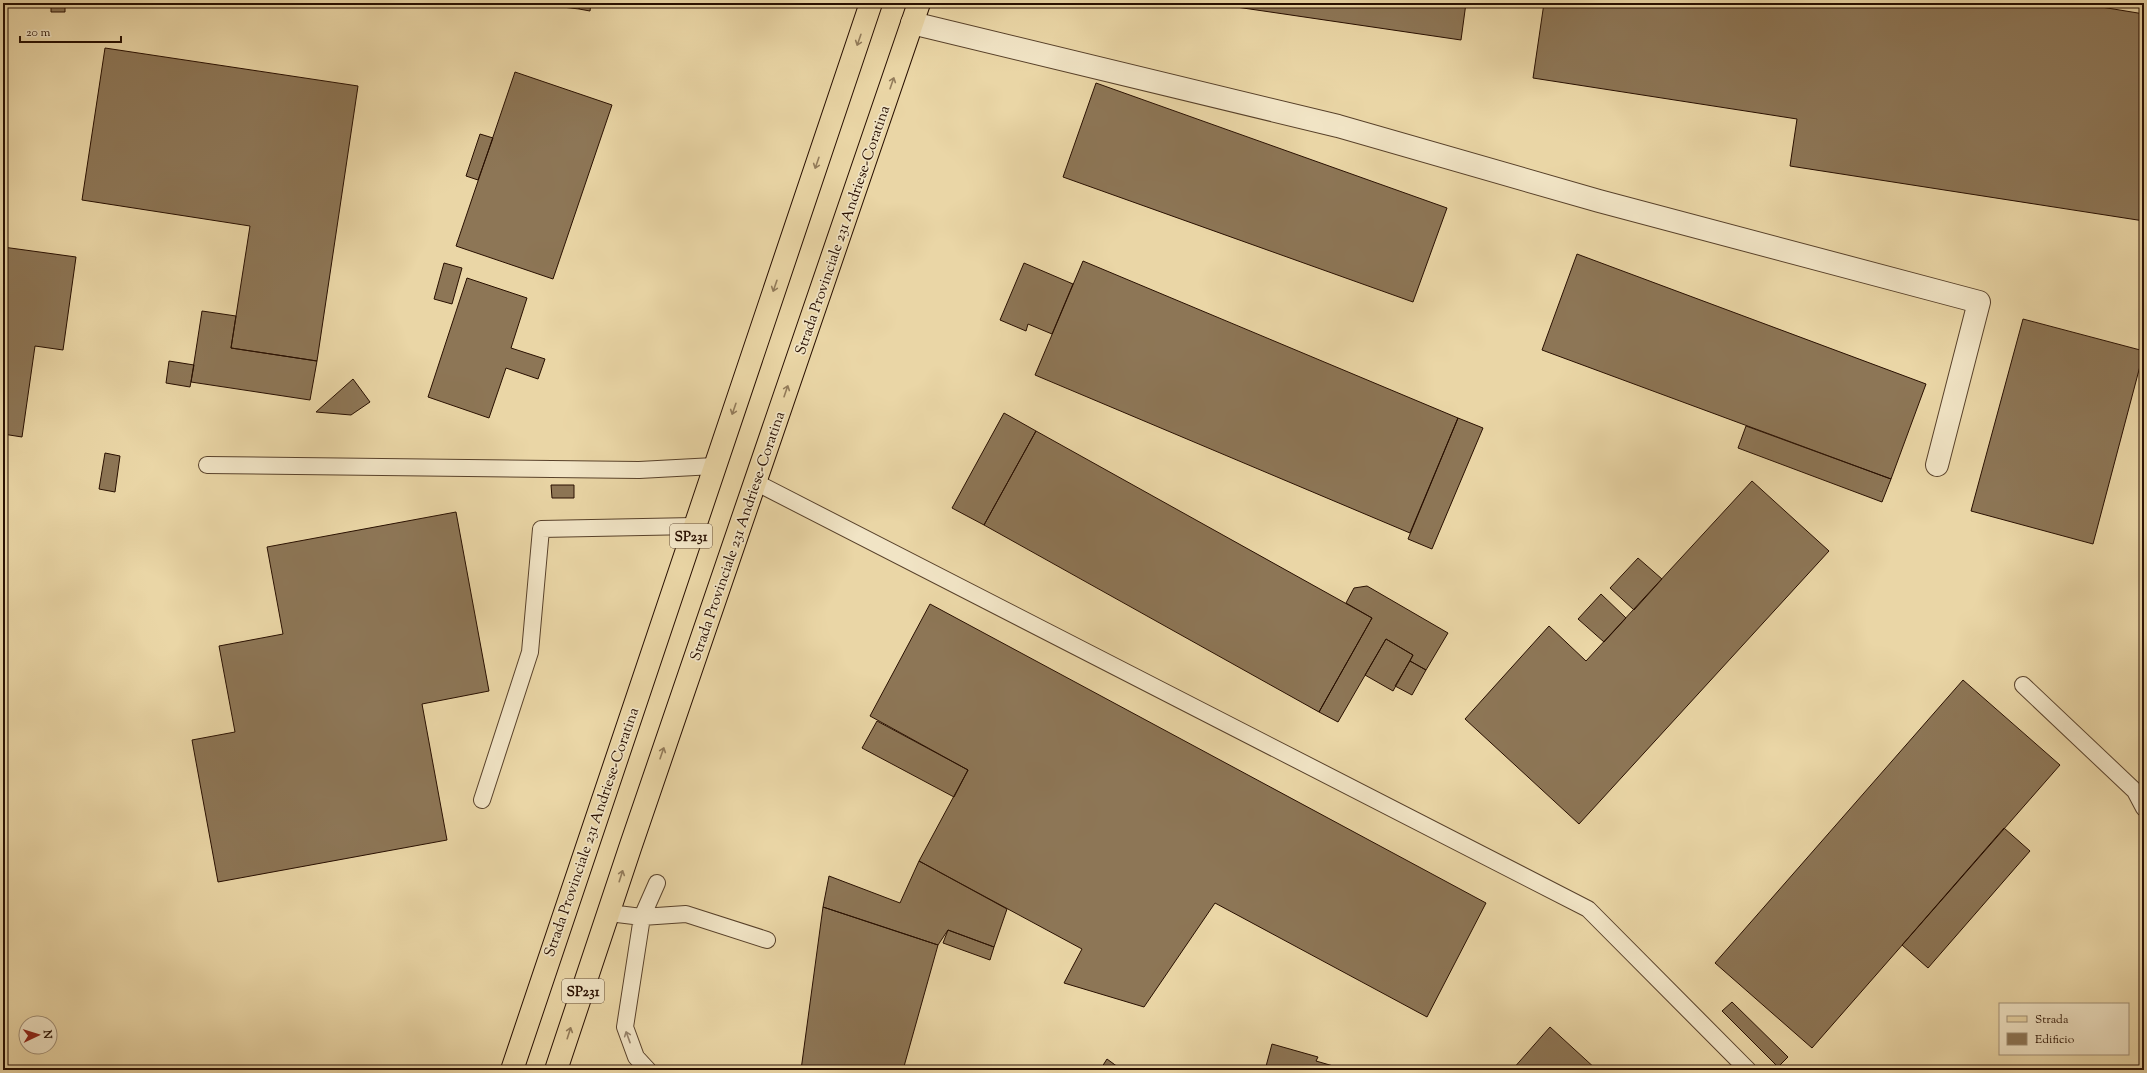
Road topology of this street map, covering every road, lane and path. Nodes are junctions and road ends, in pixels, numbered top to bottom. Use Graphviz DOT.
graph roads {
  1 [pos="871,3"];
  2 [pos="916,13"];
  3 [pos="207,465"];
  4 [pos="1937,465"];
  5 [pos="714,466"];
  6 [pos="755,482"];
  7 [pos="694,526"];
  8 [pos="2023,685"];
  9 [pos="482,800"];
  10 [pos="2144,808"];
  11 [pos="657,883"];
  12 [pos="609,913"];
  13 [pos="642,917"];
  14 [pos="767,940"];
  15 [pos="512,1070"];
  16 [pos="556,1070"];
  17 [pos="648,1070"];
  18 [pos="1748,1070"];
  1 -- 5 [label="main road, Strada Provinciale 231 Andriese-Coratina / SP231, one-way"];
  2 -- 4 [label="street"];
  6 -- 2 [label="main road, Strada Provinciale 231 Andriese-Coratina / SP231, one-way"];
  3 -- 5 [label="lane"];
  5 -- 7 [label="main road, Strada Provinciale 231 Andriese-Coratina / SP231"];
  12 -- 6 [label="main road, Strada Provinciale 231 Andriese-Coratina / SP231, one-way"];
  6 -- 18 [label="lane"];
  7 -- 9 [label="lane"];
  7 -- 15 [label="main road, Strada Provinciale 231 Andriese-Coratina / SP231"];
  8 -- 10 [label="lane"];
  11 -- 13 [label="lane"];
  12 -- 13 [label="lane"];
  16 -- 12 [label="main road, Strada Provinciale 231 Andriese-Coratina / SP231, one-way"];
  13 -- 14 [label="lane"];
  17 -- 13 [label="lane, one-way"];
}
